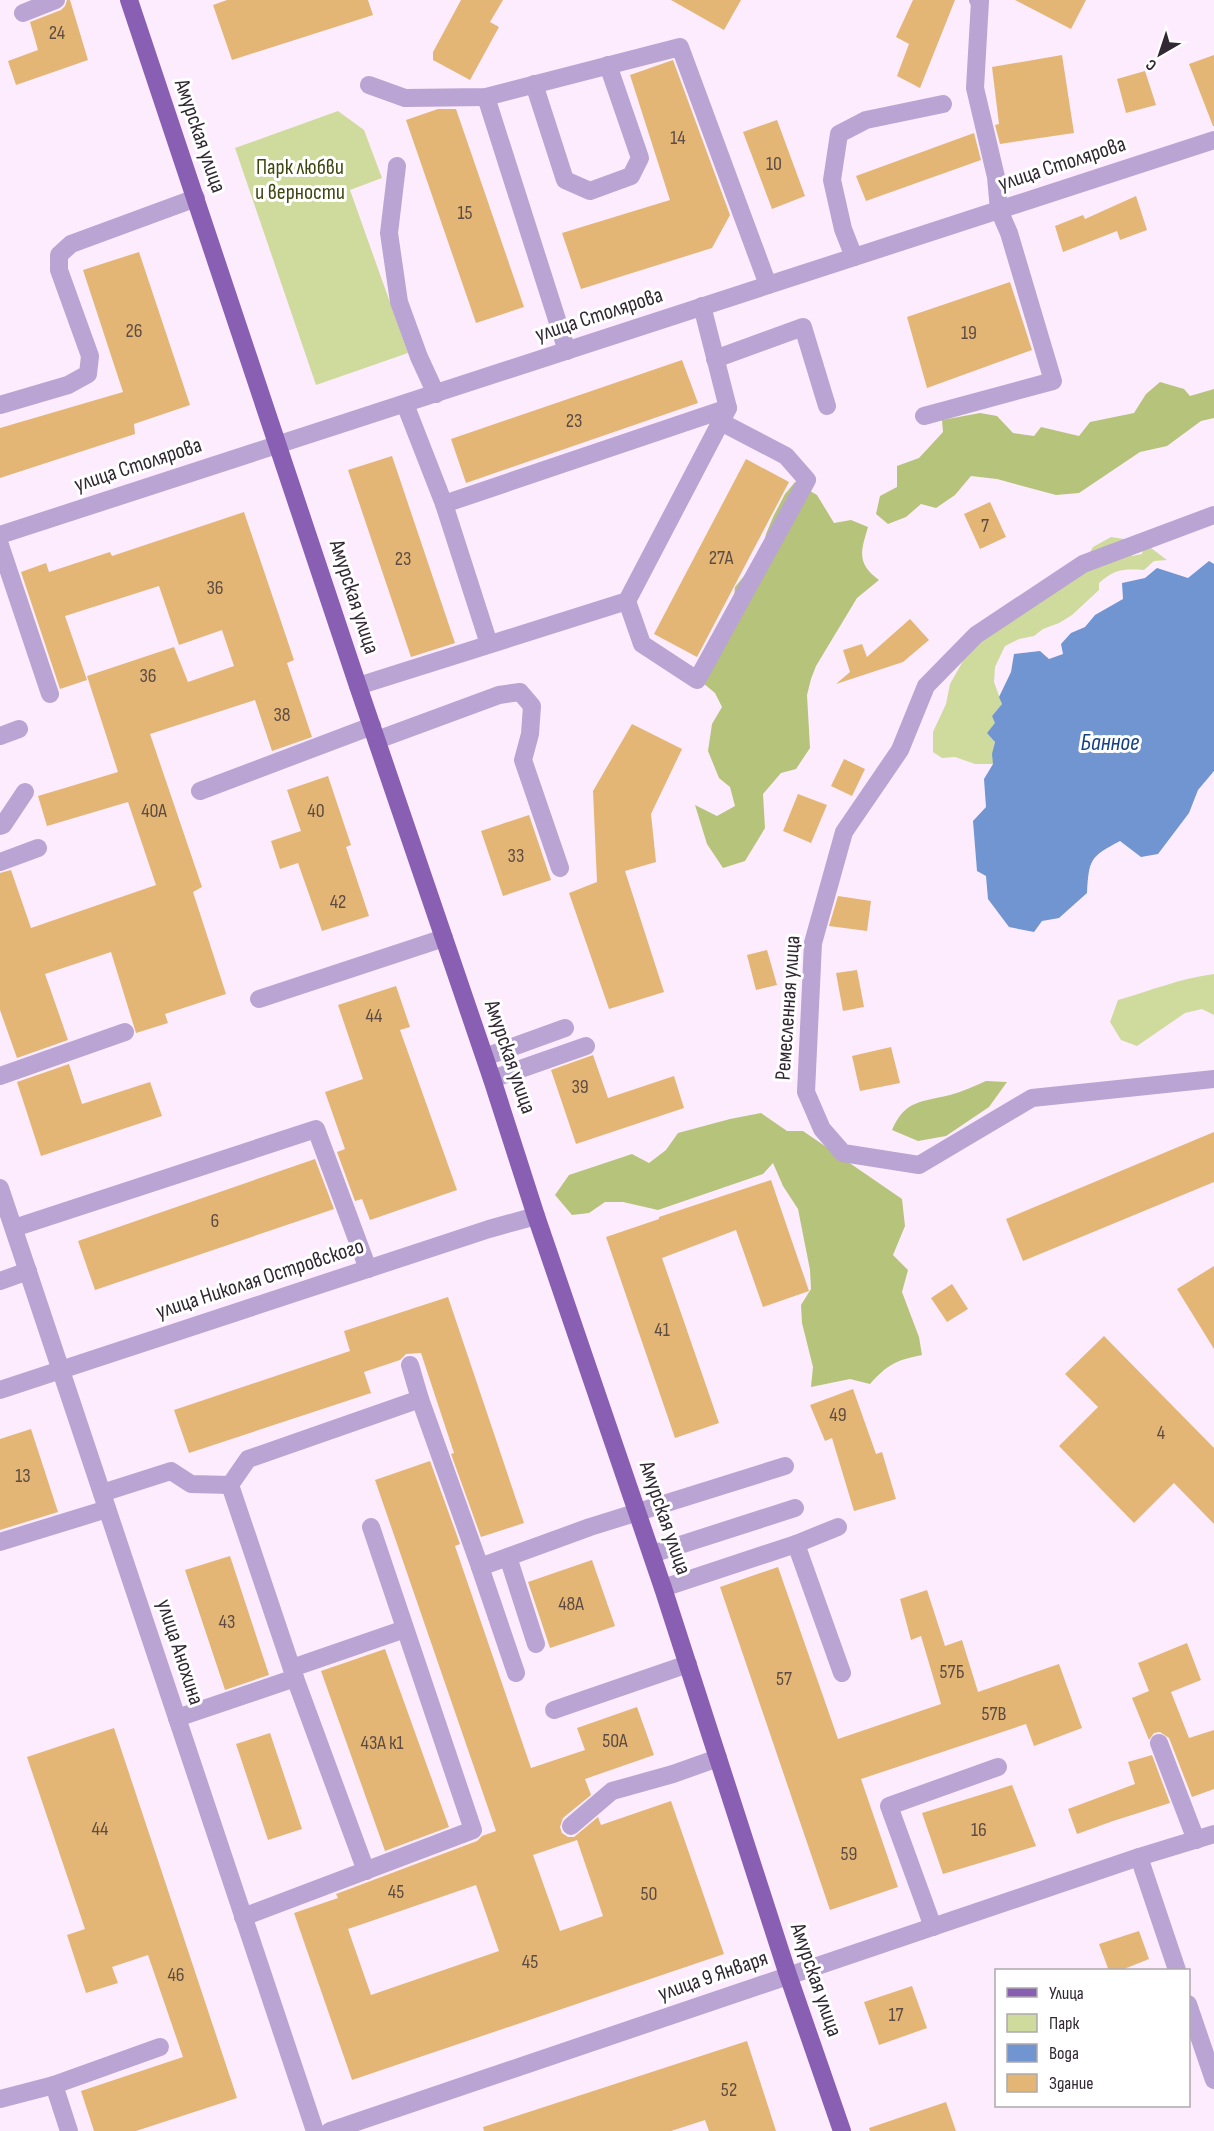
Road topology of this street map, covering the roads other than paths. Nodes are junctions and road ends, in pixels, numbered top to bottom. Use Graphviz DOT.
graph roads {
  1 [pos="56,0"];
  2 [pos="129,0"];
  3 [pos="978,0"];
  4 [pos="23,13"];
  5 [pos="608,65"];
  6 [pos="534,84"];
  7 [pos="369,85"];
  8 [pos="486,97"];
  9 [pos="943,104"];
  10 [pos="1214,140"];
  11 [pos="397,166"];
  12 [pos="196,198"];
  13 [pos="999,210"];
  14 [pos="854,257"];
  15 [pos="768,285"];
  16 [pos="702,306"];
  17 [pos="567,351"];
  18 [pos="715,359"];
  19 [pos="436,394"];
  20 [pos="405,404"];
  21 [pos="0,405"];
  22 [pos="827,406"];
  23 [pos="724,415"];
  24 [pos="924,416"];
  25 [pos="279,445"];
  26 [pos="444,504"];
  27 [pos="1214,515"];
  28 [pos="0,535"];
  29 [pos="0,545"];
  30 [pos="627,601"];
  31 [pos="489,645"];
  32 [pos="358,686"];
  33 [pos="50,694"];
  34 [pos="19,729"];
  35 [pos="374,733"];
  36 [pos="0,736"];
  37 [pos="200,791"];
  38 [pos="25,792"];
  39 [pos="0,826"];
  40 [pos="38,848"];
  41 [pos="0,862"];
  42 [pos="560,868"];
  43 [pos="444,938"];
  44 [pos="259,999"];
  45 [pos="565,1028"];
  46 [pos="125,1032"];
  47 [pos="586,1046"];
  48 [pos="484,1057"];
  49 [pos="0,1076"];
  50 [pos="1214,1078"];
  51 [pos="492,1080"];
  52 [pos="0,1188"];
  53 [pos="536,1216"];
  54 [pos="14,1228"];
  55 [pos="368,1269"];
  56 [pos="28,1270"];
  57 [pos="0,1281"];
  58 [pos="410,1365"];
  59 [pos="60,1370"];
  60 [pos="0,1390"];
  61 [pos="420,1399"];
  62 [pos="785,1466"];
  63 [pos="230,1485"];
  64 [pos="104,1501"];
  65 [pos="795,1508"];
  66 [pos="638,1512"];
  67 [pos="371,1527"];
  68 [pos="838,1527"];
  69 [pos="0,1542"];
  70 [pos="796,1544"];
  71 [pos="652,1554"];
  72 [pos="508,1557"];
  73 [pos="480,1567"];
  74 [pos="663,1588"];
  75 [pos="405,1629"];
  76 [pos="536,1644"];
  77 [pos="688,1664"];
  78 [pos="294,1673"];
  79 [pos="516,1673"];
  80 [pos="842,1673"];
  81 [pos="554,1710"];
  82 [pos="177,1718"];
  83 [pos="1159,1743"];
  84 [pos="718,1758"];
  85 [pos="998,1767"];
  86 [pos="570,1826"];
  87 [pos="1214,1834"];
  88 [pos="1196,1840"];
  89 [pos="1139,1857"];
  90 [pos="366,1871"];
  91 [pos="243,1917"];
  92 [pos="933,1927"];
  93 [pos="1176,1969"];
  94 [pos="788,1975"];
  95 [pos="1190,2010"];
  96 [pos="160,2047"];
  97 [pos="1214,2080"];
  98 [pos="54,2085"];
  99 [pos="0,2099"];
  100 [pos="69,2131"];
  101 [pos="315,2131"];
  102 [pos="330,2131"];
  103 [pos="842,2131"];
  1 -- 4 [label="street"];
  2 -- 12 [label="main road, Амурская улица"];
  3 -- 13 [label="street"];
  5 -- 6 [label="street"];
  5 -- 6 [label="street"];
  5 -- 15 [label="street"];
  6 -- 8 [label="street"];
  7 -- 8 [label="street"];
  8 -- 17 [label="street"];
  9 -- 14 [label="street"];
  10 -- 13 [label="street, улица Столярова"];
  11 -- 19 [label="street"];
  12 -- 21 [label="street"];
  12 -- 25 [label="main road, Амурская улица"];
  13 -- 14 [label="street, улица Столярова"];
  13 -- 24 [label="street"];
  14 -- 15 [label="street, улица Столярова"];
  15 -- 16 [label="street, улица Столярова"];
  16 -- 17 [label="street, улица Столярова"];
  16 -- 18 [label="street"];
  17 -- 19 [label="street, улица Столярова"];
  18 -- 22 [label="street"];
  18 -- 23 [label="street"];
  19 -- 20 [label="street, улица Столярова"];
  20 -- 25 [label="street, улица Столярова"];
  20 -- 26 [label="street"];
  23 -- 26 [label="street"];
  23 -- 30 [label="street"];
  23 -- 30 [label="street"];
  25 -- 28 [label="street, улица Столярова"];
  25 -- 32 [label="main road, Амурская улица"];
  26 -- 31 [label="street"];
  27 -- 50 [label="street, Ремесленная улица"];
  29 -- 33 [label="street"];
  30 -- 31 [label="street"];
  31 -- 32 [label="street"];
  32 -- 35 [label="main road, Амурская улица"];
  34 -- 36 [label="street"];
  35 -- 37 [label="street"];
  35 -- 42 [label="street"];
  35 -- 43 [label="main road, Амурская улица"];
  38 -- 39 [label="street"];
  40 -- 41 [label="street"];
  43 -- 44 [label="street"];
  43 -- 48 [label="main road, Амурская улица"];
  45 -- 48 [label="street"];
  46 -- 49 [label="street"];
  47 -- 51 [label="street"];
  48 -- 51 [label="main road, Амурская улица"];
  51 -- 53 [label="main road, Амурская улица"];
  52 -- 54 [label="street, улица Анохина"];
  53 -- 55 [label="street, улица Николая Островского"];
  53 -- 66 [label="main road, Амурская улица"];
  54 -- 55 [label="street"];
  54 -- 56 [label="street, улица Анохина"];
  55 -- 59 [label="street, улица Николая Островского"];
  56 -- 57 [label="street"];
  56 -- 59 [label="street, улица Анохина"];
  58 -- 61 [label="street"];
  59 -- 60 [label="street, улица Николая Островского"];
  59 -- 64 [label="street, улица Анохина"];
  61 -- 63 [label="street"];
  61 -- 73 [label="street"];
  62 -- 66 [label="street"];
  63 -- 64 [label="street"];
  63 -- 78 [label="street"];
  64 -- 69 [label="street"];
  64 -- 82 [label="street, улица Анохина"];
  65 -- 71 [label="street"];
  66 -- 71 [label="main road, Амурская улица"];
  66 -- 72 [label="street"];
  67 -- 75 [label="street"];
  68 -- 70 [label="street"];
  70 -- 74 [label="street"];
  70 -- 80 [label="street"];
  71 -- 74 [label="main road, Амурская улица"];
  72 -- 73 [label="street"];
  72 -- 76 [label="street"];
  73 -- 79 [label="street"];
  74 -- 77 [label="main road, Амурская улица"];
  75 -- 78 [label="street"];
  75 -- 90 [label="street"];
  77 -- 81 [label="street"];
  77 -- 84 [label="main road, Амурская улица"];
  78 -- 82 [label="street"];
  78 -- 90 [label="street"];
  82 -- 91 [label="street, улица Анохина"];
  83 -- 88 [label="street"];
  84 -- 86 [label="street"];
  84 -- 94 [label="main road, Амурская улица"];
  85 -- 92 [label="street"];
  87 -- 88 [label="street, улица 9 Января"];
  88 -- 89 [label="street, улица 9 Января"];
  89 -- 92 [label="street, улица 9 Января"];
  89 -- 93 [label="street"];
  90 -- 91 [label="street"];
  91 -- 101 [label="street, улица Анохина"];
  92 -- 94 [label="street, улица 9 Января"];
  94 -- 102 [label="street, улица 9 Января"];
  94 -- 103 [label="main road, Амурская улица"];
  95 -- 97 [label="street"];
  96 -- 98 [label="street"];
  98 -- 99 [label="street"];
  98 -- 100 [label="street"];
}
